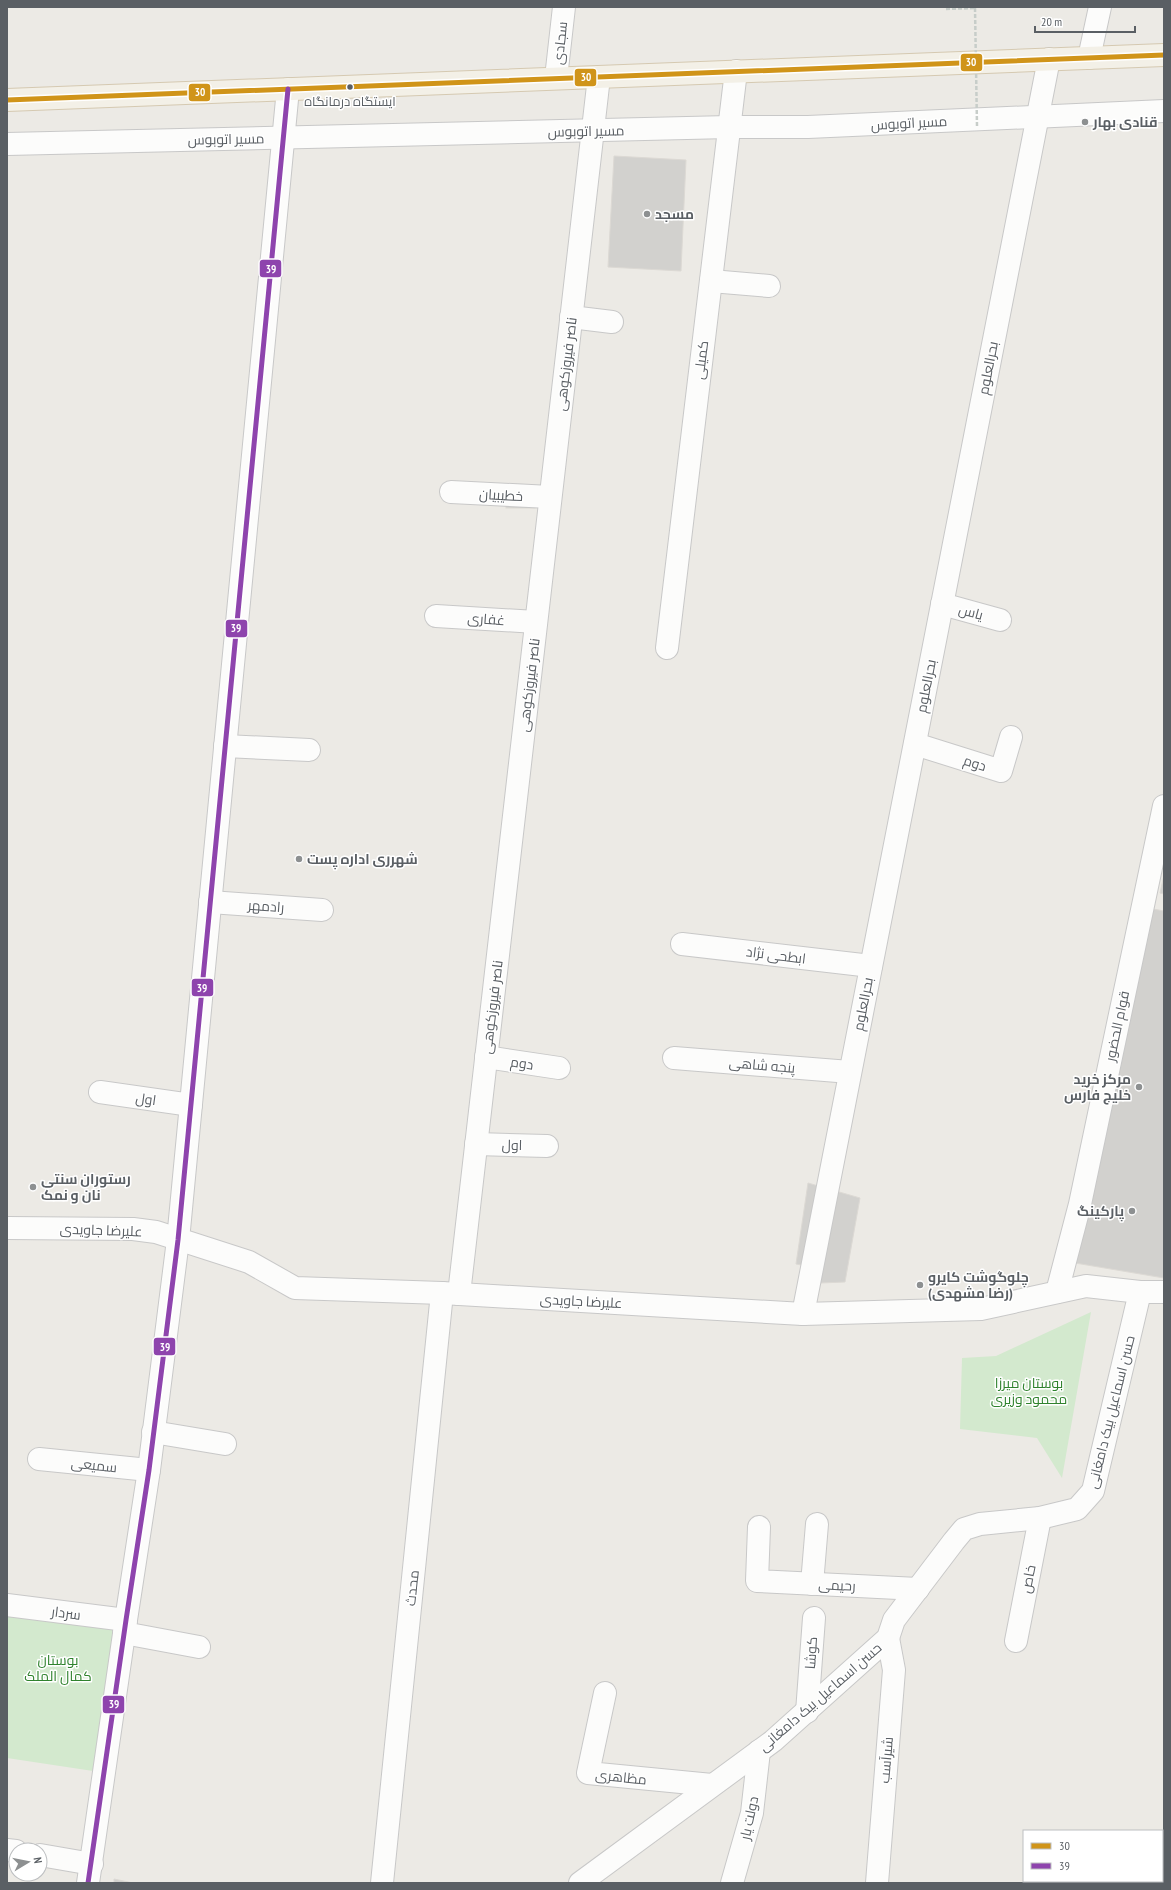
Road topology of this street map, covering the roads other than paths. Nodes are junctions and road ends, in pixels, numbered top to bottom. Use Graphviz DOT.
graph roads {
  1 [pos="564,7"];
  2 [pos="1100,7"];
  3 [pos="1164,55"];
  4 [pos="1089,58"];
  5 [pos="1049,59"];
  6 [pos="736,72"];
  7 [pos="598,77"];
  8 [pos="556,78"];
  9 [pos="288,89"];
  10 [pos="7,100"];
  11 [pos="1164,111"];
  12 [pos="1037,117"];
  13 [pos="729,127"];
  14 [pos="592,131"];
  15 [pos="284,137"];
  16 [pos="7,144"];
  17 [pos="711,281"];
  18 [pos="770,286"];
  19 [pos="572,316"];
  20 [pos="612,322"];
  21 [pos="451,492"];
  22 [pos="550,497"];
  23 [pos="942,604"];
  24 [pos="436,616"];
  25 [pos="1000,620"];
  26 [pos="536,622"];
  27 [pos="667,648"];
  28 [pos="1011,737"];
  29 [pos="914,744"];
  30 [pos="225,746"];
  31 [pos="309,750"];
  32 [pos="1164,806"];
  33 [pos="210,902"];
  34 [pos="322,910"];
  35 [pos="682,944"];
  36 [pos="871,966"];
  37 [pos="486,1057"];
  38 [pos="674,1058"];
  39 [pos="559,1068"];
  40 [pos="850,1072"];
  41 [pos="100,1092"];
  42 [pos="191,1104"];
  43 [pos="476,1144"];
  44 [pos="547,1146"];
  45 [pos="7,1228"];
  46 [pos="178,1240"];
  47 [pos="1058,1292"];
  48 [pos="1140,1292"];
  49 [pos="1164,1292"];
  50 [pos="450,1294"];
  51 [pos="803,1314"];
  52 [pos="153,1432"];
  53 [pos="225,1444"];
  54 [pos="39,1459"];
  55 [pos="150,1470"];
  56 [pos="1040,1518"];
  57 [pos="817,1524"];
  58 [pos="760,1527"];
  59 [pos="812,1584"];
  60 [pos="918,1589"];
  61 [pos="7,1606"];
  62 [pos="814,1618"];
  63 [pos="125,1626"];
  64 [pos="888,1638"];
  65 [pos="1016,1641"];
  66 [pos="199,1647"];
  67 [pos="605,1693"];
  68 [pos="807,1712"];
  69 [pos="759,1751"];
  70 [pos="712,1786"];
  71 [pos="48,1858"];
  72 [pos="90,1874"];
  73 [pos="382,1883"];
  74 [pos="580,1883"];
  75 [pos="732,1883"];
  76 [pos="877,1883"];
  1 -- 8 [label="street, سجادی"];
  2 -- 4 [label="street"];
  3 -- 4 [label="main road"];
  4 -- 5 [label="main road"];
  5 -- 6 [label="main road"];
  5 -- 12 [label="street, بحرالعلوم"];
  6 -- 7 [label="main road"];
  6 -- 13 [label="street, کمیلی"];
  7 -- 8 [label="main road"];
  7 -- 14 [label="street, ناصر فیروزکوهی"];
  8 -- 9 [label="main road"];
  9 -- 10 [label="main road"];
  9 -- 15 [label="street"];
  11 -- 12 [label="street, مسیر اتوبوس"];
  12 -- 13 [label="street, مسیر اتوبوس"];
  12 -- 23 [label="street, بحرالعلوم"];
  13 -- 14 [label="street, مسیر اتوبوس"];
  13 -- 17 [label="street, کمیلی"];
  14 -- 15 [label="street, مسیر اتوبوس"];
  14 -- 19 [label="street, ناصر فیروزکوهی"];
  15 -- 16 [label="street, مسیر اتوبوس"];
  15 -- 30 [label="street"];
  17 -- 18 [label="street"];
  17 -- 27 [label="street, کمیلی"];
  19 -- 20 [label="street"];
  19 -- 22 [label="street, ناصر فیروزکوهی"];
  21 -- 22 [label="street, خطیبیان"];
  22 -- 26 [label="street, ناصر فیروزکوهی"];
  23 -- 25 [label="street, یاس"];
  23 -- 29 [label="street, بحرالعلوم"];
  24 -- 26 [label="street, غفاری"];
  26 -- 37 [label="street, ناصر فیروزکوهی"];
  28 -- 29 [label="street, دوم"];
  29 -- 36 [label="street, بحرالعلوم"];
  30 -- 31 [label="street"];
  30 -- 33 [label="street"];
  32 -- 47 [label="street, قوام الحضور"];
  33 -- 34 [label="street, رادمهر"];
  33 -- 42 [label="street"];
  35 -- 36 [label="street, ابطحی نژاد"];
  36 -- 40 [label="street, بحرالعلوم"];
  37 -- 39 [label="street, دوم"];
  37 -- 43 [label="street, ناصر فیروزکوهی"];
  38 -- 40 [label="street, پنجه شاهی"];
  40 -- 51 [label="street, بحرالعلوم"];
  41 -- 42 [label="street, اول"];
  42 -- 46 [label="street"];
  43 -- 44 [label="street, اول"];
  43 -- 50 [label="street, ناصر فیروزکوهی"];
  45 -- 46 [label="street, علیرضا جاویدی"];
  46 -- 50 [label="street, علیرضا جاویدی"];
  46 -- 52 [label="street"];
  47 -- 48 [label="street, علیرضا جاویدی"];
  47 -- 51 [label="street, علیرضا جاویدی"];
  48 -- 49 [label="street, علیرضا جاویدی"];
  48 -- 56 [label="street, حسن اسماعیل بیک دامغانی"];
  50 -- 51 [label="street, علیرضا جاویدی"];
  50 -- 73 [label="street, محدث"];
  52 -- 53 [label="street"];
  52 -- 55 [label="street"];
  54 -- 55 [label="street, سمیعی"];
  55 -- 63 [label="street"];
  56 -- 60 [label="street, حسن اسماعیل بیک دامغانی"];
  56 -- 65 [label="street, خاص"];
  57 -- 59 [label="street"];
  58 -- 59 [label="street, رحیمی"];
  59 -- 60 [label="street, رحیمی"];
  60 -- 64 [label="street, حسن اسماعیل بیک دامغانی"];
  61 -- 63 [label="street, سردار"];
  62 -- 68 [label="street, کوشا"];
  63 -- 66 [label="street, سردار"];
  63 -- 72 [label="street"];
  64 -- 68 [label="street, حسن اسماعیل بیک دامغانی"];
  64 -- 76 [label="street, شیرآسب"];
  67 -- 70 [label="street, مظاهری"];
  68 -- 69 [label="street, حسن اسماعیل بیک دامغانی"];
  69 -- 70 [label="street, حسن اسماعیل بیک دامغانی"];
  69 -- 75 [label="street, دولت یار"];
  70 -- 74 [label="street, حسن اسماعیل بیک دامغانی"];
  71 -- 72 [label="street"];
}
